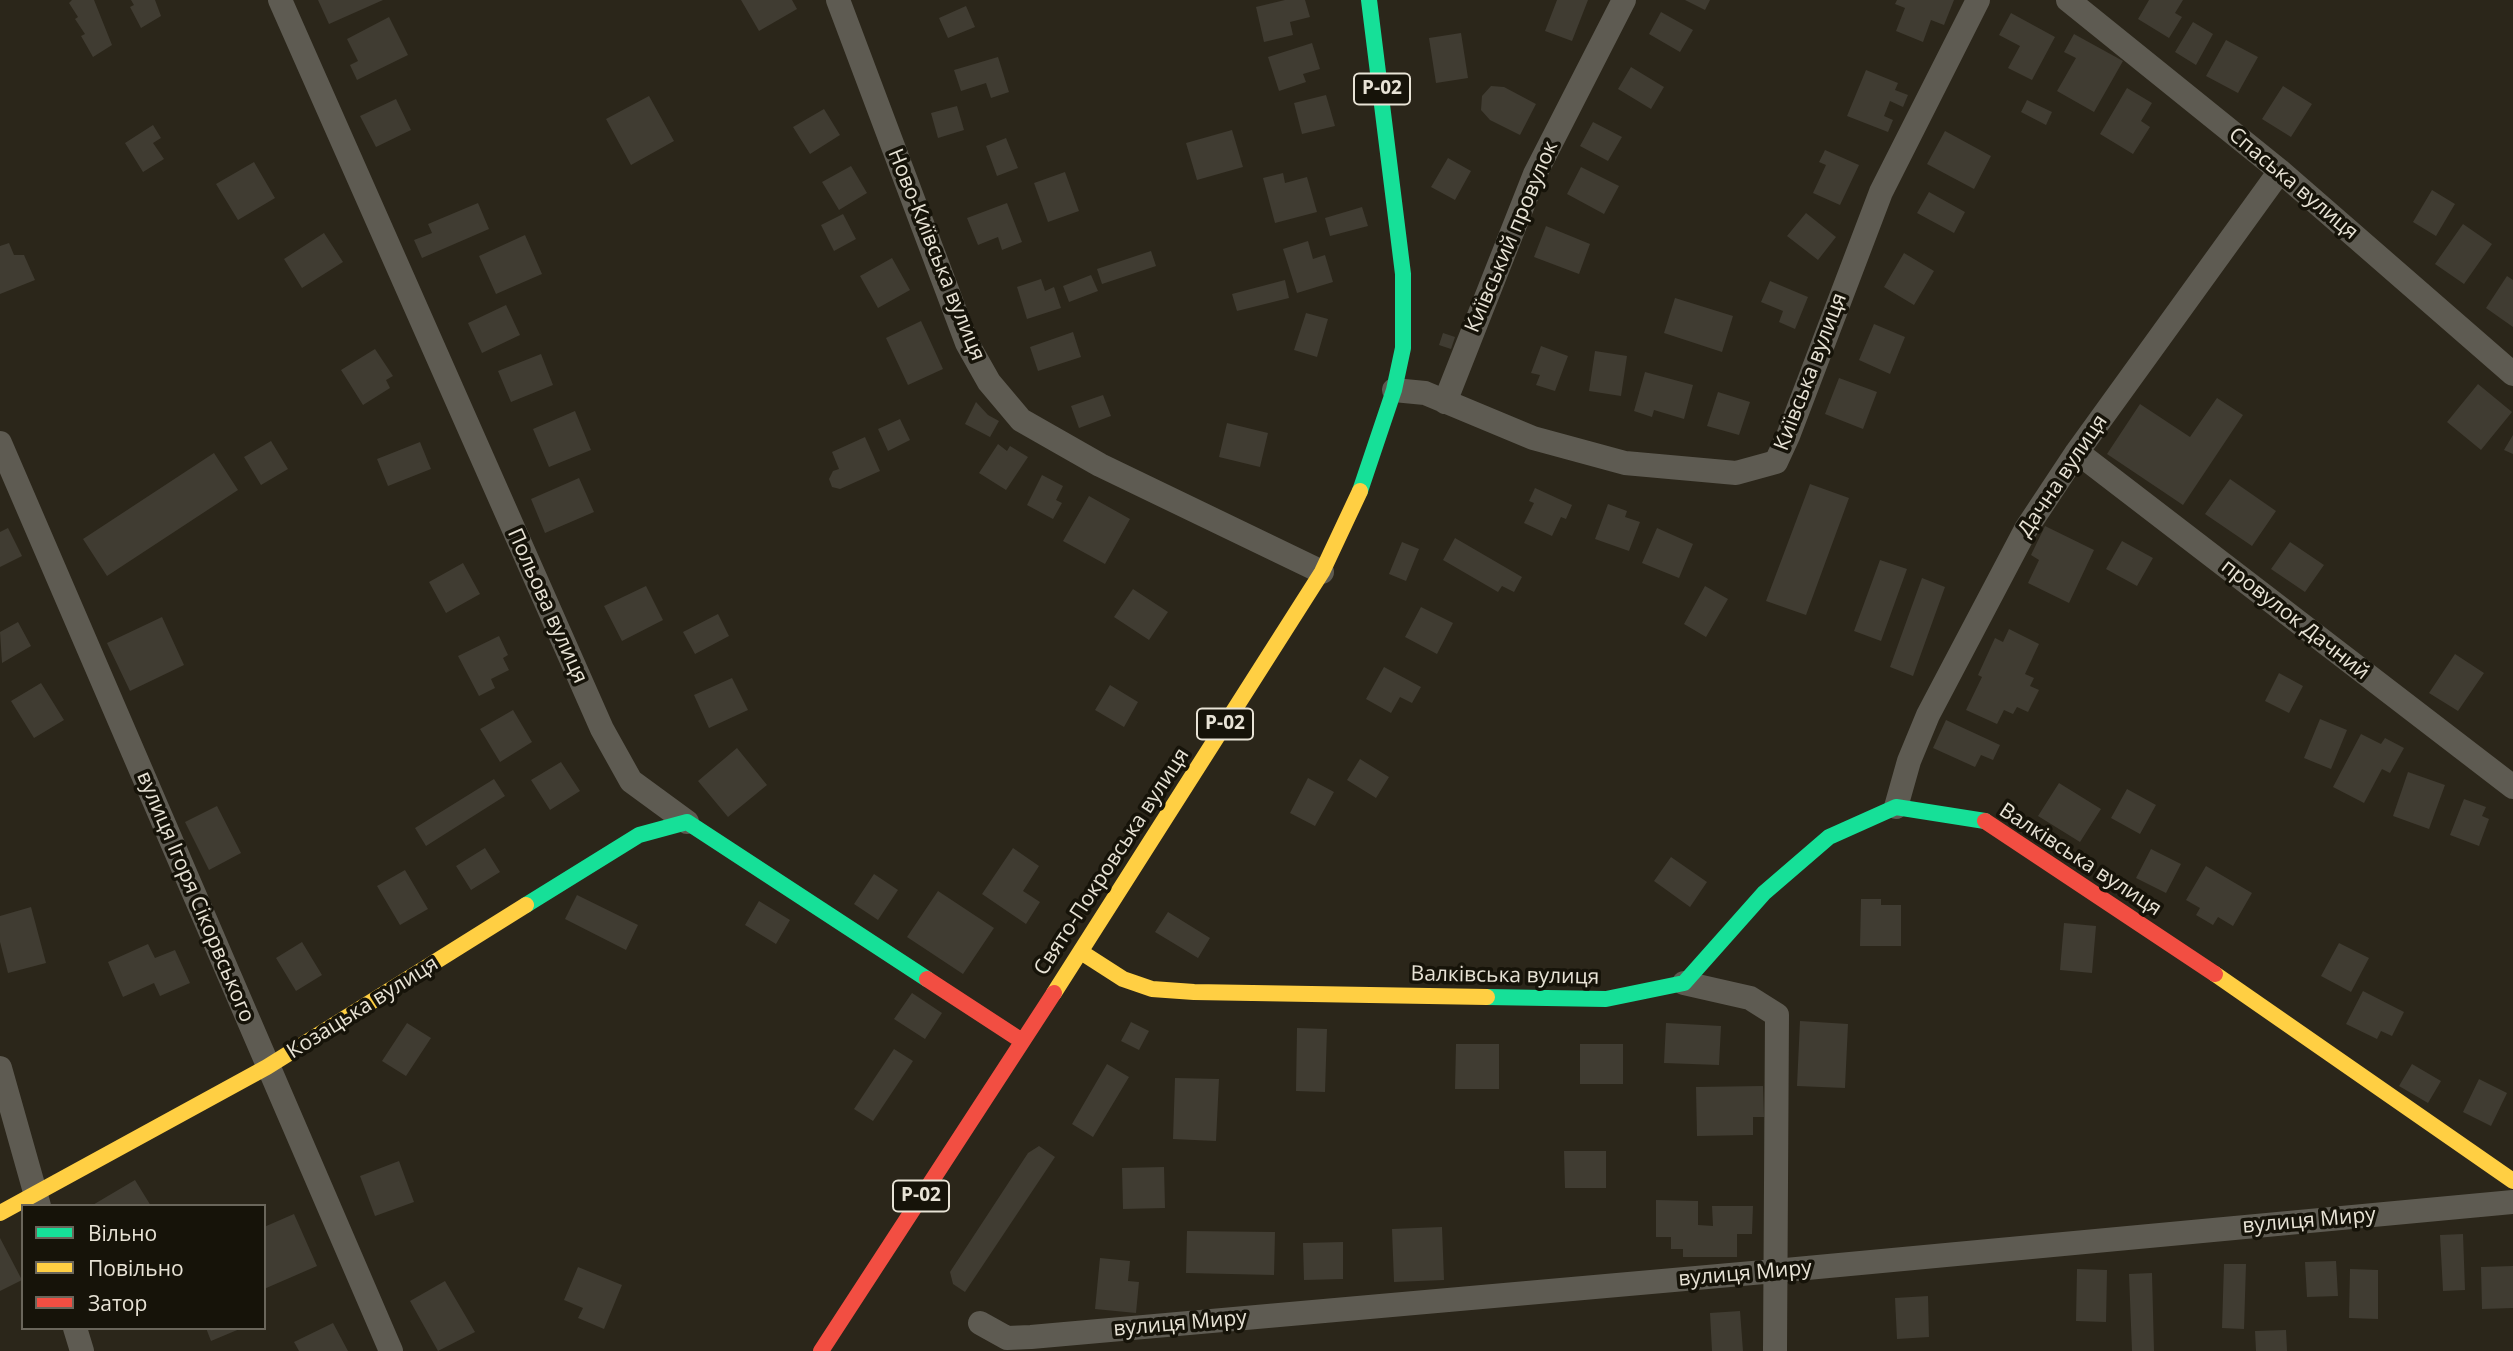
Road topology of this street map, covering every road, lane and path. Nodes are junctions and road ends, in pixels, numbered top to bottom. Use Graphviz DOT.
graph roads {
  1 [pos="280,0"];
  2 [pos="838,0"];
  3 [pos="1370,0"];
  4 [pos="1624,0"];
  5 [pos="1978,0"];
  6 [pos="2068,0"];
  7 [pos="2280,171"];
  8 [pos="2513,374"];
  9 [pos="1394,390"];
  10 [pos="1445,402"];
  11 [pos="0,443"];
  12 [pos="2077,452"];
  13 [pos="1322,572"];
  14 [pos="2513,787"];
  15 [pos="1896,807"];
  16 [pos="687,822"];
  17 [pos="1081,952"];
  18 [pos="1684,983"];
  19 [pos="1022,1041"];
  20 [pos="267,1067"];
  21 [pos="0,1068"];
  22 [pos="2513,1181"];
  23 [pos="37,1199"];
  24 [pos="2513,1202"];
  25 [pos="21,1205"];
  26 [pos="0,1213"];
  27 [pos="1775,1271"];
  28 [pos="980,1323"];
  29 [pos="76,1330"];
  30 [pos="82,1351"];
  31 [pos="391,1351"];
  32 [pos="821,1351"];
  33 [pos="1775,1351"];
  1 -- 16 [label="street, Польова вулиця"];
  2 -- 13 [label="street, Ново-Київська вулиця"];
  3 -- 9 [label="street, Свято-Покровська вулиця / Р-02"];
  4 -- 10 [label="street, Київський провулок"];
  5 -- 10 [label="street, Київська вулиця"];
  6 -- 7 [label="street, Спаська вулиця"];
  7 -- 8 [label="street, Спаська вулиця"];
  7 -- 12 [label="street, Дачна вулиця"];
  9 -- 10 [label="street, Київська вулиця"];
  9 -- 13 [label="street, Свято-Покровська вулиця / Р-02"];
  11 -- 20 [label="street, вулиця Ігоря Сікорвського"];
  12 -- 14 [label="street, провулок Дачний"];
  12 -- 15 [label="street, Дачна вулиця"];
  13 -- 17 [label="street, Свято-Покровська вулиця / Р-02"];
  15 -- 18 [label="street"];
  15 -- 22 [label="street, Валківська вулиця"];
  16 -- 19 [label="street, Польова вулиця"];
  16 -- 20 [label="street, Козацька вулиця"];
  17 -- 18 [label="street, Валківська вулиця"];
  17 -- 19 [label="street, Свято-Покровська вулиця / Р-02"];
  18 -- 27 [label="street"];
  19 -- 32 [label="street, Свято-Покровська вулиця / Р-02"];
  20 -- 23 [label="street, Козацька вулиця"];
  20 -- 31 [label="street, вулиця Ігоря Сікорвського"];
  21 -- 23 [label="street"];
  24 -- 27 [label="street, вулиця Миру"];
  25 -- 26 [label="street, Козацька вулиця"];
  27 -- 28 [label="street, вулиця Миру"];
  27 -- 33 [label="street"];
  29 -- 30 [label="street"];
}
